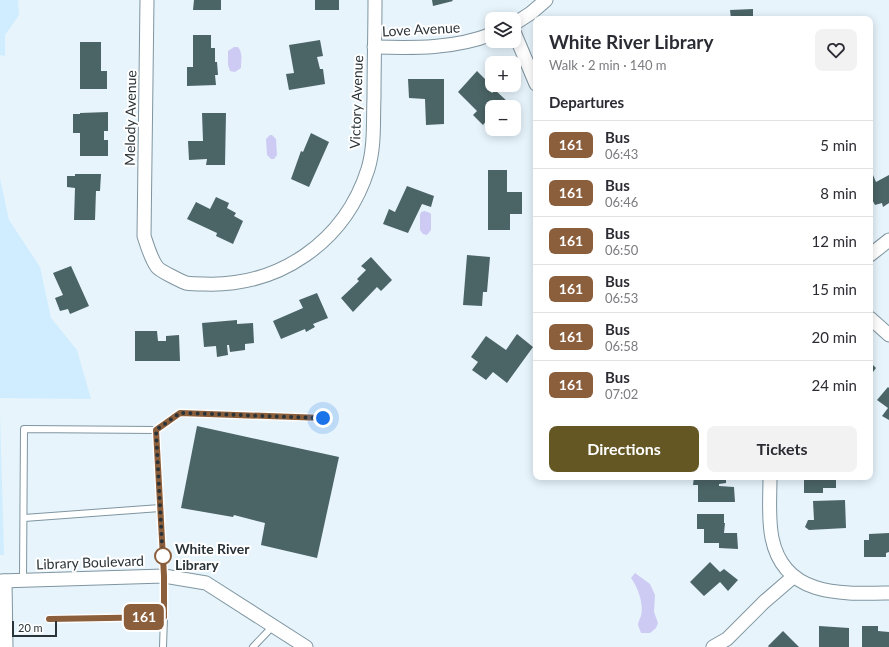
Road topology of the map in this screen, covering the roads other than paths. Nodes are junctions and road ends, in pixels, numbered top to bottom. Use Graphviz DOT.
graph roads {
  1 [pos="147,0"];
  2 [pos="375,0"];
  3 [pos="546,0"];
  4 [pos="521,19"];
  5 [pos="485,36"];
  6 [pos="374,47"];
  7 [pos="521,48"];
  8 [pos="533,77"];
  9 [pos="144,236"];
  10 [pos="889,240"];
  11 [pos="873,253"];
  12 [pos="873,321"];
  13 [pos="889,335"];
  14 [pos="323,418"];
  15 [pos="156,430"];
  16 [pos="770,480"];
  17 [pos="160,508"];
  18 [pos="24,518"];
  19 [pos="164,576"];
  20 [pos="793,577"];
  21 [pos="23,580"];
  22 [pos="2,581"];
  23 [pos="889,593"];
  24 [pos="164,617"];
  25 [pos="49,619"];
  26 [pos="273,626"];
  27 [pos="6,647"];
  28 [pos="163,647"];
  29 [pos="253,647"];
  30 [pos="306,647"];
  31 [pos="713,647"];
  1 -- 9 [label="street, Melody Avenue"];
  2 -- 6 [label="street, Victory Avenue"];
  3 -- 4 [label="street"];
  5 -- 6 [label="street, Love Avenue"];
  6 -- 9 [label="street, Victory Avenue"];
  7 -- 8 [label="street"];
  10 -- 11 [label="street"];
  12 -- 13 [label="street"];
  14 -- 15 [label="lane"];
  15 -- 17 [label="lane"];
  15 -- 18 [label="lane"];
  16 -- 20 [label="street"];
  17 -- 18 [label="lane"];
  17 -- 19 [label="lane"];
  18 -- 21 [label="lane"];
  19 -- 21 [label="street, Library Boulevard"];
  19 -- 24 [label="lane"];
  19 -- 26 [label="street, Library Boulevard"];
  20 -- 23 [label="street"];
  20 -- 31 [label="street"];
  21 -- 22 [label="street, Library Boulevard"];
  22 -- 27 [label="street"];
  24 -- 25 [label="lane"];
  24 -- 28 [label="lane"];
  26 -- 29 [label="lane"];
  26 -- 30 [label="street, Library Boulevard"];
}
